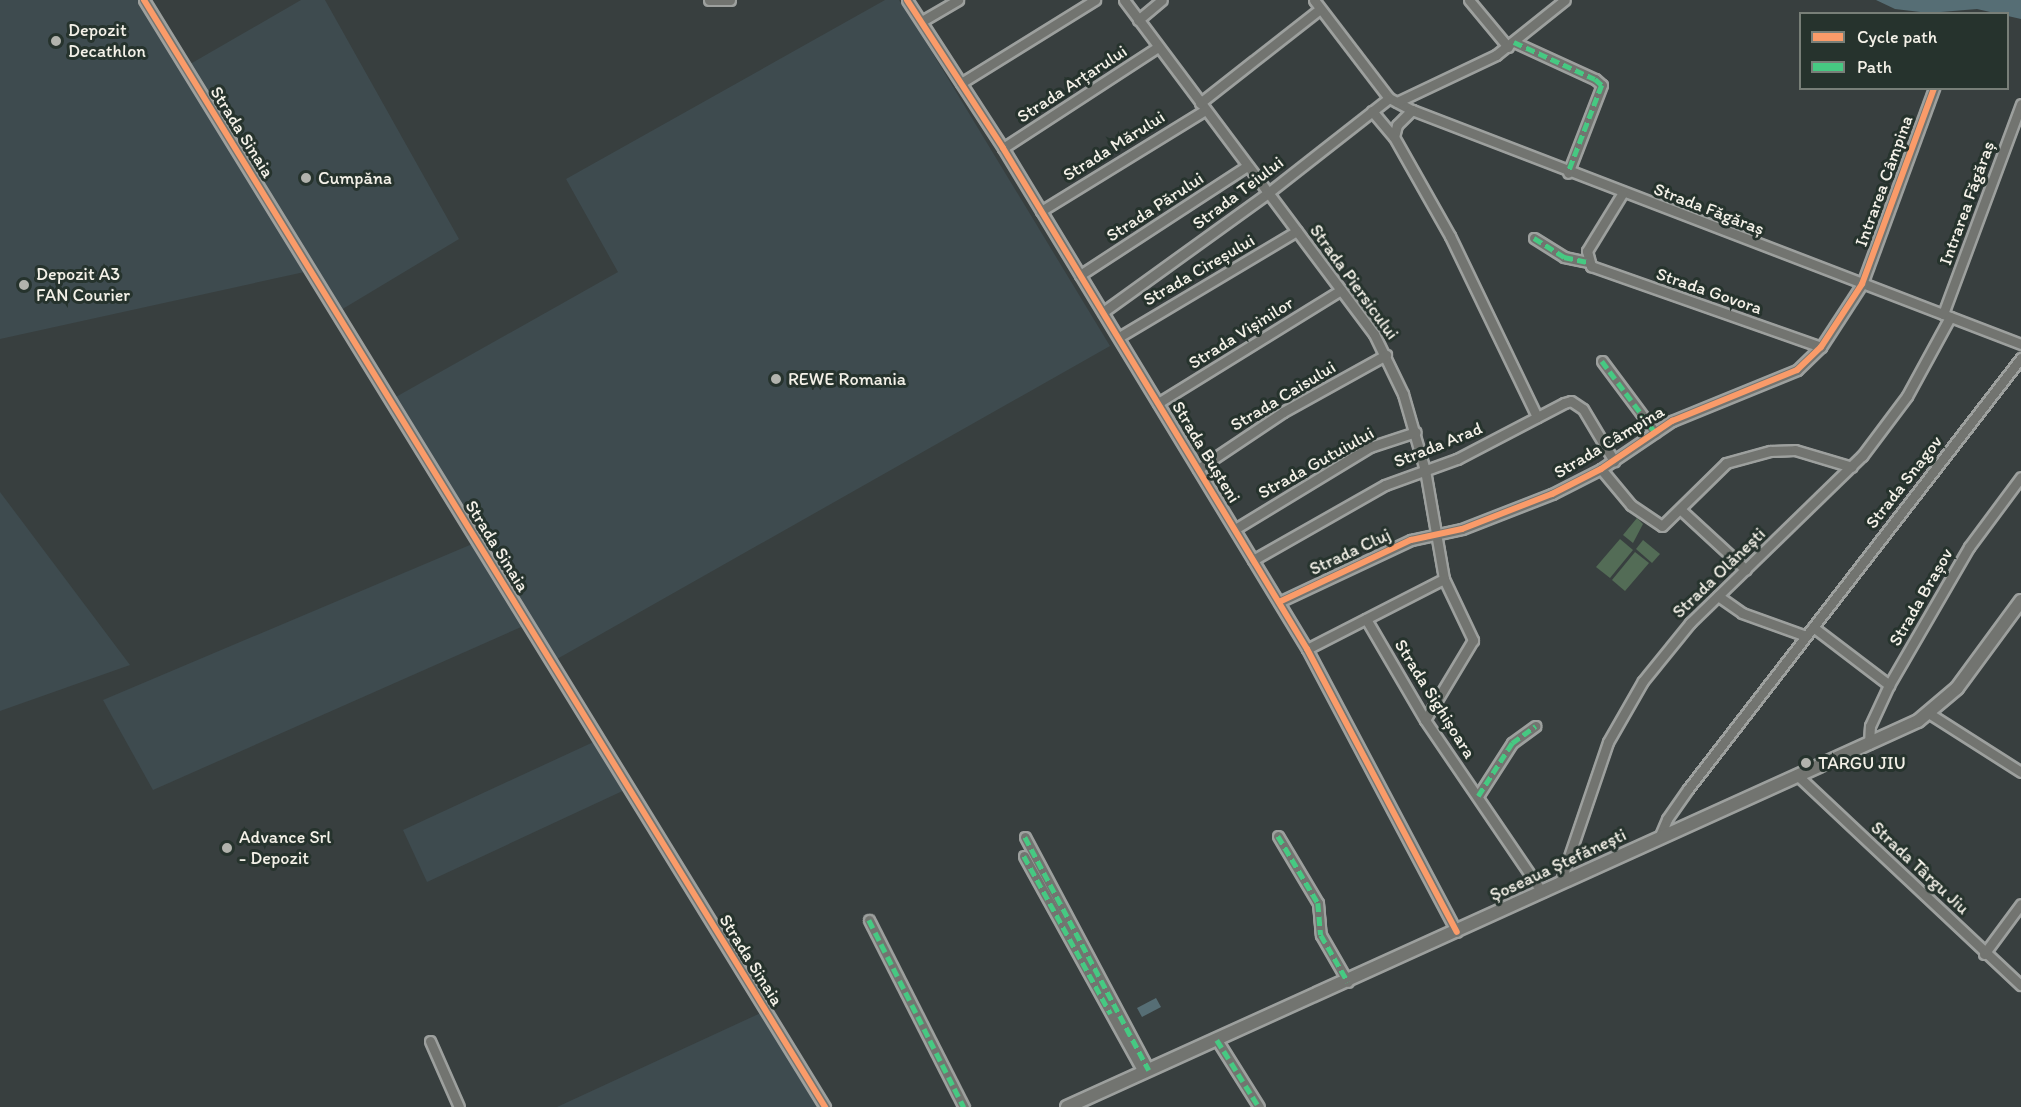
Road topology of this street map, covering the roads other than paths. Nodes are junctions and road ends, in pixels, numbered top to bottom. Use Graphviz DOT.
graph roads {
  1 [pos="144,0"];
  2 [pos="709,0"];
  3 [pos="730,0"];
  4 [pos="908,0"];
  5 [pos="958,0"];
  6 [pos="1095,0"];
  7 [pos="1124,0"];
  8 [pos="1162,0"];
  9 [pos="1314,0"];
  10 [pos="1469,0"];
  11 [pos="1565,0"];
  12 [pos="1320,9"];
  13 [pos="1138,20"];
  14 [pos="922,21"];
  15 [pos="1511,44"];
  16 [pos="1158,47"];
  17 [pos="961,83"];
  18 [pos="1933,90"];
  19 [pos="1393,100"];
  20 [pos="2021,104"];
  21 [pos="1203,107"];
  22 [pos="1372,111"];
  23 [pos="1412,111"];
  24 [pos="1394,137"];
  25 [pos="1003,148"];
  26 [pos="1248,166"];
  27 [pos="1568,173"];
  28 [pos="1268,193"];
  29 [pos="1622,194"];
  30 [pos="1041,211"];
  31 [pos="1297,231"];
  32 [pos="1534,238"];
  33 [pos="1588,262"];
  34 [pos="1080,275"];
  35 [pos="1862,284"];
  36 [pos="1341,290"];
  37 [pos="1103,312"];
  38 [pos="1947,315"];
  39 [pos="1119,337"];
  40 [pos="2021,344"];
  41 [pos="1821,347"];
  42 [pos="1386,355"];
  43 [pos="2021,358"];
  44 [pos="1602,361"];
  45 [pos="1158,403"];
  46 [pos="1537,417"];
  47 [pos="1416,432"];
  48 [pos="1655,432"];
  49 [pos="1614,461"];
  50 [pos="1852,467"];
  51 [pos="1198,469"];
  52 [pos="1601,469"];
  53 [pos="1425,470"];
  54 [pos="2021,477"];
  55 [pos="1681,510"];
  56 [pos="1235,529"];
  57 [pos="1434,532"];
  58 [pos="1253,560"];
  59 [pos="1746,570"];
  60 [pos="1444,579"];
  61 [pos="1718,596"];
  62 [pos="2021,601"];
  63 [pos="1279,602"];
  64 [pos="1366,618"];
  65 [pos="1813,627"];
  66 [pos="1806,636"];
  67 [pos="1307,649"];
  68 [pos="1889,685"];
  69 [pos="1930,714"];
  70 [pos="1425,720"];
  71 [pos="1535,726"];
  72 [pos="1869,744"];
  73 [pos="2021,772"];
  74 [pos="1797,775"];
  75 [pos="1478,796"];
  76 [pos="1278,836"];
  77 [pos="1025,837"];
  78 [pos="1659,838"];
  79 [pos="1024,856"];
  80 [pos="1560,883"];
  81 [pos="1542,892"];
  82 [pos="2021,904"];
  83 [pos="869,920"];
  84 [pos="1457,932"];
  85 [pos="1984,954"];
  86 [pos="1348,982"];
  87 [pos="2021,985"];
  88 [pos="1217,1040"];
  89 [pos="430,1041"];
  90 [pos="1146,1071"];
  91 [pos="459,1107"];
  92 [pos="825,1107"];
  93 [pos="964,1107"];
  94 [pos="1068,1107"];
  95 [pos="1259,1107"];
  1 -- 92 [label="street, Strada Sinaia"];
  2 -- 3 [label="street"];
  4 -- 14 [label="street, Strada Bușteni"];
  5 -- 14 [label="street"];
  6 -- 17 [label="street"];
  7 -- 13 [label="street, Strada Piersicului"];
  8 -- 13 [label="street"];
  9 -- 12 [label="street"];
  10 -- 15 [label="street"];
  11 -- 15 [label="street, Strada Teiului"];
  12 -- 19 [label="street"];
  12 -- 21 [label="street, Strada Mărului"];
  13 -- 16 [label="street, Strada Piersicului"];
  14 -- 17 [label="street, Strada Bușteni"];
  15 -- 19 [label="street, Strada Teiului"];
  15 -- 27 [label="street"];
  16 -- 21 [label="street, Strada Piersicului"];
  16 -- 25 [label="street, Strada Arțarului"];
  17 -- 25 [label="street, Strada Bușteni"];
  18 -- 35 [label="street, Intrarea Câmpina"];
  19 -- 22 [label="street, Strada Teiului"];
  19 -- 23 [label="street, Strada Făgăraș"];
  20 -- 38 [label="street, Intrarea Făgăraș"];
  21 -- 26 [label="street, Strada Piersicului"];
  21 -- 30 [label="street, Strada Mărului"];
  22 -- 24 [label="street"];
  22 -- 28 [label="street, Strada Teiului"];
  23 -- 24 [label="street"];
  23 -- 27 [label="street, Strada Făgăraș"];
  24 -- 46 [label="street"];
  25 -- 30 [label="street, Strada Bușteni"];
  26 -- 28 [label="street, Strada Piersicului"];
  26 -- 34 [label="street, Strada Părului"];
  27 -- 29 [label="street, Strada Făgăraș"];
  28 -- 31 [label="street, Strada Piersicului"];
  28 -- 37 [label="street, Strada Teiului"];
  29 -- 33 [label="street"];
  29 -- 35 [label="street, Strada Făgăraș"];
  30 -- 34 [label="street, Strada Bușteni"];
  31 -- 36 [label="street, Strada Piersicului"];
  31 -- 39 [label="street, Strada Cireșului"];
  32 -- 33 [label="street, Strada Govora"];
  33 -- 41 [label="street, Strada Govora"];
  34 -- 37 [label="street, Strada Bușteni"];
  35 -- 38 [label="street, Strada Făgăraș"];
  35 -- 41 [label="street, Strada Câmpina"];
  36 -- 42 [label="street, Strada Piersicului"];
  36 -- 45 [label="street, Strada Vișinilor"];
  37 -- 39 [label="street, Strada Bușteni"];
  38 -- 40 [label="street, Strada Făgăraș"];
  38 -- 50 [label="street, Strada Olănești"];
  39 -- 45 [label="street, Strada Bușteni"];
  41 -- 48 [label="street, Strada Câmpina"];
  42 -- 47 [label="street, Strada Piersicului"];
  42 -- 51 [label="street, Strada Caisului"];
  43 -- 65 [label="street, Strada Snagov"];
  44 -- 48 [label="street"];
  45 -- 51 [label="street, Strada Bușteni"];
  46 -- 49 [label="street, Strada Arad"];
  46 -- 53 [label="street, Strada Arad"];
  47 -- 53 [label="street, Strada Piersicului"];
  47 -- 56 [label="street, Strada Gutuiului"];
  48 -- 49 [label="street, Strada Câmpina"];
  49 -- 52 [label="street, Strada Câmpina"];
  50 -- 55 [label="street"];
  50 -- 59 [label="street, Strada Olănești"];
  51 -- 56 [label="street, Strada Bușteni"];
  52 -- 55 [label="street"];
  52 -- 57 [label="street, Strada Câmpina"];
  53 -- 57 [label="street, Strada Piersicului"];
  53 -- 58 [label="street, Strada Arad"];
  54 -- 68 [label="street, Strada Brașov"];
  55 -- 59 [label="street"];
  56 -- 58 [label="street, Strada Bușteni"];
  57 -- 60 [label="street, Strada Piersicului"];
  57 -- 63 [label="street, Strada Cluj"];
  58 -- 63 [label="street, Strada Bușteni"];
  59 -- 61 [label="street, Strada Olănești"];
  60 -- 64 [label="street"];
  60 -- 70 [label="street, Strada Piersicului"];
  61 -- 66 [label="street"];
  61 -- 80 [label="street, Strada Olănești"];
  62 -- 69 [label="main road, Șoseaua Ștefănești"];
  63 -- 67 [label="street, Strada Bușteni"];
  64 -- 67 [label="street"];
  64 -- 70 [label="street, Strada Sighișoara"];
  65 -- 66 [label="street, Strada Snagov"];
  65 -- 68 [label="street"];
  66 -- 78 [label="street, Strada Snagov"];
  67 -- 84 [label="street, Strada Bușteni"];
  68 -- 72 [label="street, Strada Brașov"];
  69 -- 72 [label="main road, Șoseaua Ștefănești"];
  69 -- 73 [label="street"];
  70 -- 75 [label="street, Strada Sighișoara"];
  71 -- 75 [label="street, Strada Sighișoara"];
  72 -- 74 [label="main road, Șoseaua Ștefănești"];
  74 -- 78 [label="main road, Șoseaua Ștefănești"];
  74 -- 85 [label="street, Strada Târgu Jiu"];
  75 -- 81 [label="street, Strada Sighișoara"];
  76 -- 86 [label="street"];
  77 -- 90 [label="street"];
  78 -- 80 [label="main road, Șoseaua Ștefănești"];
  79 -- 90 [label="street"];
  80 -- 81 [label="main road, Șoseaua Ștefănești"];
  81 -- 84 [label="main road, Șoseaua Ștefănești"];
  82 -- 85 [label="street"];
  83 -- 93 [label="street"];
  84 -- 86 [label="main road, Șoseaua Ștefănești"];
  85 -- 87 [label="street, Strada Târgu Jiu"];
  86 -- 88 [label="main road, Șoseaua Ștefănești"];
  88 -- 90 [label="main road, Șoseaua Ștefănești"];
  88 -- 95 [label="street"];
  89 -- 91 [label="street"];
  90 -- 94 [label="main road, Șoseaua Ștefănești"];
}
